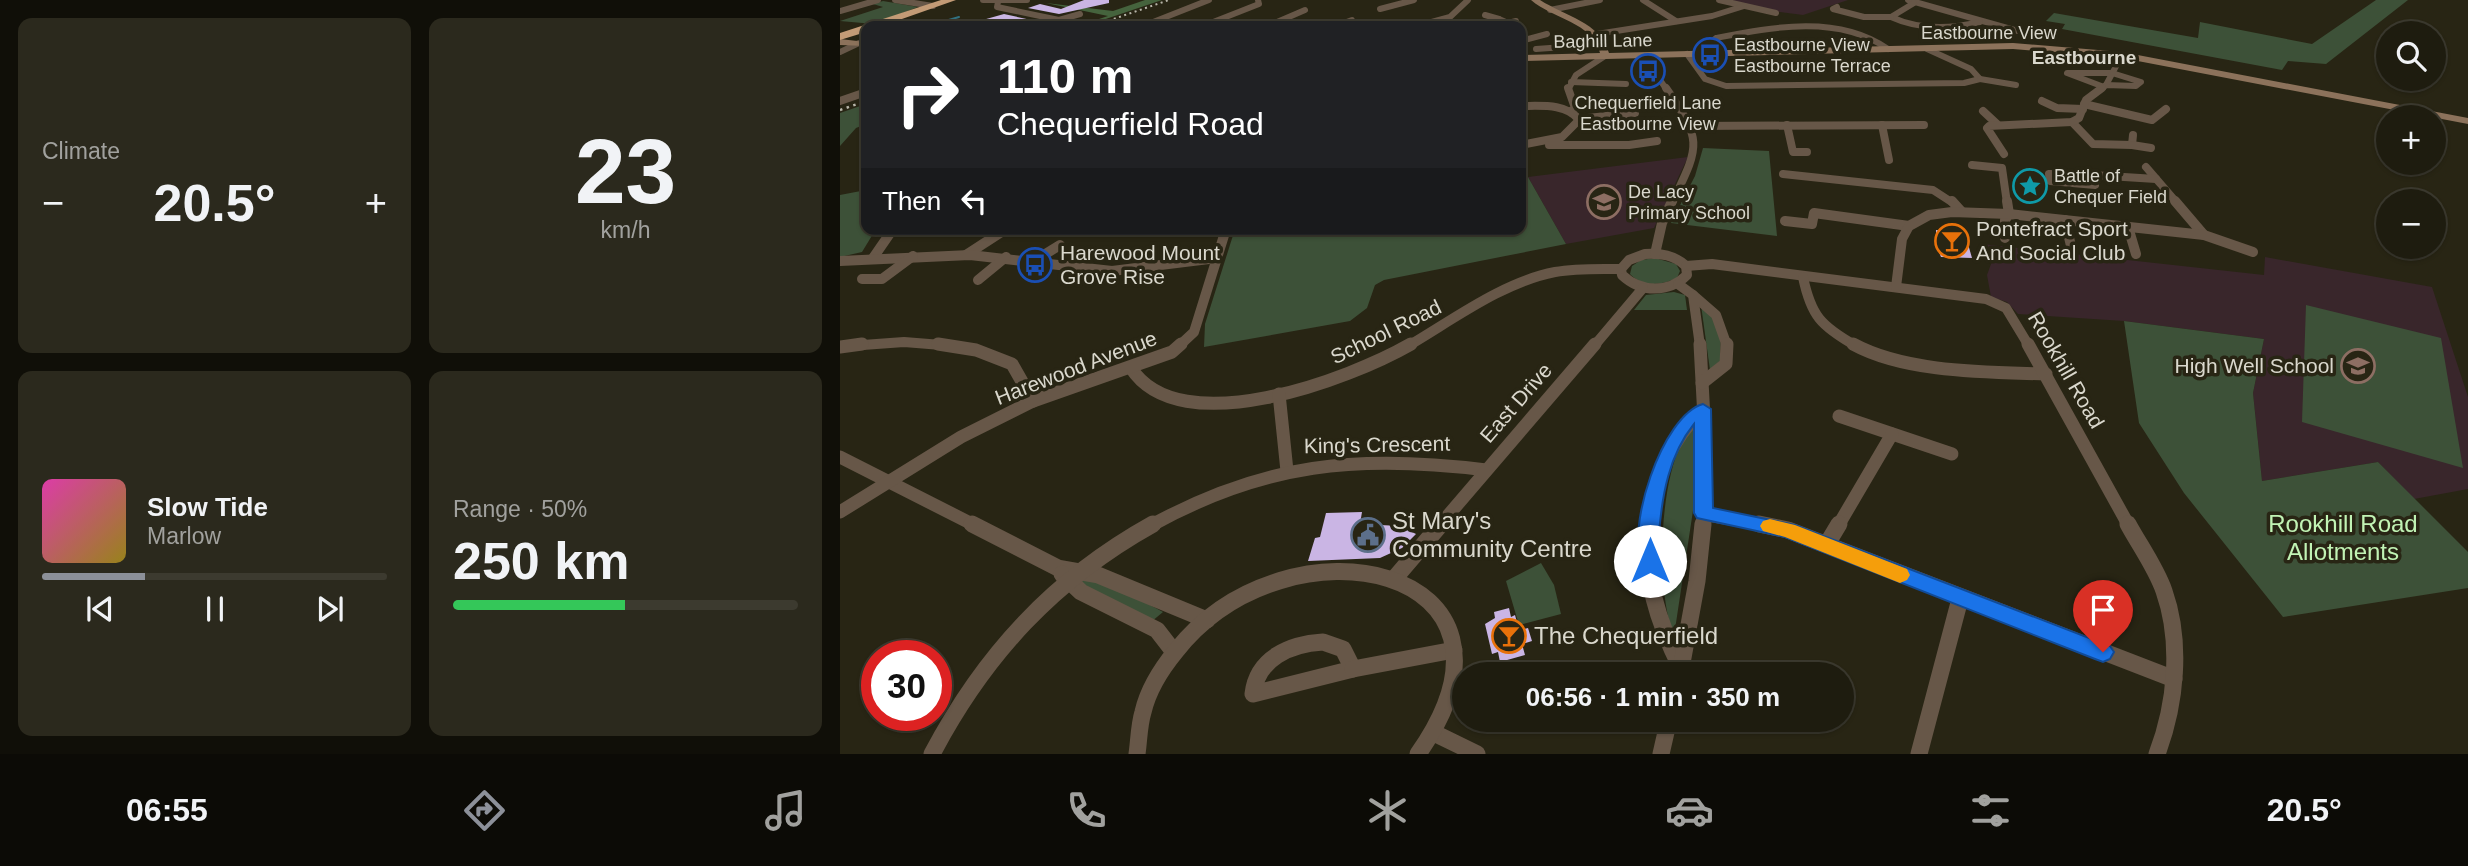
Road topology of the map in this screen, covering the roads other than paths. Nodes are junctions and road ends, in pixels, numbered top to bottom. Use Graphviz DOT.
graph roads {
  1 [pos="878,0"];
  2 [pos="894,0"];
  3 [pos="951,0"];
  4 [pos="983,0"];
  5 [pos="1027,0"];
  6 [pos="1209,0"];
  7 [pos="1258,0"];
  8 [pos="1414,0"];
  9 [pos="1465,0"];
  10 [pos="1535,0"];
  11 [pos="1600,0"];
  12 [pos="1643,0"];
  13 [pos="1719,0"];
  14 [pos="999,2"];
  15 [pos="1911,2"];
  16 [pos="933,6"];
  17 [pos="1744,6"];
  18 [pos="1380,9"];
  19 [pos="1833,9"];
  20 [pos="1305,10"];
  21 [pos="1550,10"];
  22 [pos="840,11"];
  23 [pos="1776,13"];
  24 [pos="1080,14"];
  25 [pos="1485,15"];
  26 [pos="1891,17"];
  27 [pos="1499,19"];
  28 [pos="1059,20"];
  29 [pos="887,21"];
  30 [pos="1056,21"];
  31 [pos="1156,21"];
  32 [pos="1216,21"];
  33 [pos="1280,21"];
  34 [pos="1438,21"];
  35 [pos="1493,21"];
  36 [pos="1504,21"];
  37 [pos="1676,21"];
  38 [pos="1980,22"];
  39 [pos="861,30"];
  40 [pos="2018,31"];
  41 [pos="1597,34"];
  42 [pos="1545,36"];
  43 [pos="840,37"];
  44 [pos="1526,39"];
  45 [pos="840,42"];
  46 [pos="1526,42"];
  47 [pos="861,44"];
  48 [pos="861,44"];
  49 [pos="1564,47"];
  50 [pos="1927,49"];
  51 [pos="1888,50"];
  52 [pos="840,51"];
  53 [pos="1714,53"];
  54 [pos="1687,54"];
  55 [pos="1643,55"];
  56 [pos="2122,55"];
  57 [pos="1605,56"];
  58 [pos="1526,58"];
  59 [pos="2112,74"];
  60 [pos="1980,79"];
  61 [pos="1571,82"];
  62 [pos="1626,84"];
  63 [pos="2015,85"];
  64 [pos="2105,86"];
  65 [pos="861,94"];
  66 [pos="840,101"];
  67 [pos="2042,103"];
  68 [pos="1526,106"];
  69 [pos="2166,108"];
  70 [pos="2083,109"];
  71 [pos="1571,111"];
  72 [pos="1983,111"];
  73 [pos="1635,113"];
  74 [pos="1578,119"];
  75 [pos="2468,121"];
  76 [pos="2073,122"];
  77 [pos="1997,124"];
  78 [pos="1787,125"];
  79 [pos="1882,125"];
  80 [pos="1924,125"];
  81 [pos="1691,126"];
  82 [pos="1561,137"];
  83 [pos="1657,141"];
  84 [pos="1535,143"];
  85 [pos="1526,144"];
  86 [pos="1572,145"];
  87 [pos="2014,146"];
  88 [pos="2151,148"];
  89 [pos="1807,152"];
  90 [pos="1889,160"];
  91 [pos="1972,165"];
  92 [pos="2146,167"];
  93 [pos="1783,174"];
  94 [pos="2092,175"];
  95 [pos="2157,179"];
  96 [pos="1961,211"];
  97 [pos="2009,214"];
  98 [pos="2065,220"];
  99 [pos="1785,221"];
  100 [pos="1909,226"];
  101 [pos="2128,227"];
  102 [pos="889,235"];
  103 [pos="997,235"];
  104 [pos="1224,235"];
  105 [pos="2204,235"];
  106 [pos="2005,238"];
  107 [pos="1060,245"];
  108 [pos="2071,246"];
  109 [pos="2253,251"];
  110 [pos="1655,254"];
  111 [pos="2136,254"];
  112 [pos="965,255"];
  113 [pos="913,256"];
  114 [pos="1006,257"];
  115 [pos="873,258"];
  116 [pos="1217,258"];
  117 [pos="840,261"];
  118 [pos="1034,261"];
  119 [pos="1686,266"];
  120 [pos="1621,269"];
  121 [pos="1803,277"];
  122 [pos="862,279"];
  123 [pos="978,280"];
  124 [pos="1678,284"];
  125 [pos="1896,287"];
  126 [pos="1643,288"];
  127 [pos="1693,295"];
  128 [pos="840,347"];
  129 [pos="1131,368"];
  130 [pos="2046,374"];
  131 [pos="1702,383"];
  132 [pos="1279,394"];
  133 [pos="1033,401"];
  134 [pos="1703,409"];
  135 [pos="1839,416"];
  136 [pos="1892,434"];
  137 [pos="1952,454"];
  138 [pos="840,457"];
  139 [pos="1486,470"];
  140 [pos="1287,471"];
  141 [pos="890,480"];
  142 [pos="840,512"];
  143 [pos="1703,513"];
  144 [pos="1827,544"];
  145 [pos="1083,569"];
  146 [pos="1062,574"];
  147 [pos="1394,579"];
  148 [pos="1960,599"];
  149 [pos="1207,620"];
  150 [pos="1454,650"];
  151 [pos="1174,652"];
  152 [pos="1677,662"];
  153 [pos="1683,662"];
  154 [pos="1353,669"];
  155 [pos="2174,679"];
  156 [pos="1666,732"];
  157 [pos="1434,733"];
  158 [pos="932,754"];
  159 [pos="1137,754"];
  160 [pos="1418,754"];
  161 [pos="1477,754"];
  162 [pos="1661,754"];
  163 [pos="1919,754"];
  164 [pos="2157,754"];
  1 -- 22 [label="street"];
  2 -- 16 [label="street"];
  3 -- 16 [label="highway"];
  4 -- 14 [label="street"];
  5 -- 14 [label="street"];
  6 -- 31 [label="street"];
  7 -- 32 [label="street"];
  8 -- 18 [label="street"];
  9 -- 34 [label="street"];
  10 -- 21 [label="street"];
  11 -- 21 [label="street"];
  12 -- 37 [label="street"];
  13 -- 17 [label="street"];
  14 -- 28 [label="street"];
  15 -- 26 [label="street"];
  15 -- 38 [label="street"];
  16 -- 29 [label="highway"];
  17 -- 23 [label="street"];
  17 -- 37 [label="street"];
  19 -- 26 [label="street"];
  20 -- 33 [label="street"];
  21 -- 41 [label="street"];
  24 -- 28 [label="street"];
  25 -- 27 [label="street"];
  26 -- 38 [label="street"];
  27 -- 35 [label="street"];
  27 -- 36 [label="street"];
  28 -- 30 [label="street"];
  37 -- 41 [label="street"];
  38 -- 40 [label="street"];
  39 -- 43 [label="highway"];
  41 -- 57 [label="street"];
  42 -- 44 [label="street"];
  45 -- 47 [label="street"];
  46 -- 49 [label="street"];
  48 -- 52 [label="street"];
  50 -- 51 [label="street, Eastbourne View"];
  50 -- 56 [label="street, Eastbourne View"];
  50 -- 60 [label="street"];
  51 -- 53 [label="street, Eastbourne View"];
  51 -- 53 [label="street"];
  53 -- 54 [label="street, Eastbourne View"];
  54 -- 55 [label="street, Baghill Lane"];
  54 -- 60 [label="street"];
  55 -- 57 [label="street, Baghill Lane"];
  55 -- 81 [label="street"];
  56 -- 59 [label="street"];
  56 -- 75 [label="street, Eastbourne View"];
  57 -- 58 [label="street, Baghill Lane"];
  57 -- 61 [label="street"];
  59 -- 64 [label="street"];
  59 -- 64 [label="street"];
  59 -- 64 [label="street"];
  60 -- 63 [label="street"];
  61 -- 62 [label="street"];
  61 -- 71 [label="street"];
  64 -- 70 [label="street"];
  65 -- 66 [label="street"];
  67 -- 70 [label="street"];
  68 -- 71 [label="street"];
  69 -- 70 [label="street"];
  70 -- 76 [label="street"];
  71 -- 74 [label="street"];
  72 -- 77 [label="street"];
  73 -- 74 [label="street"];
  74 -- 82 [label="street"];
  76 -- 77 [label="street"];
  76 -- 88 [label="street"];
  77 -- 87 [label="street"];
  78 -- 79 [label="street"];
  78 -- 81 [label="street"];
  78 -- 89 [label="street"];
  79 -- 80 [label="street"];
  79 -- 90 [label="street"];
  81 -- 110 [label="street"];
  82 -- 84 [label="street"];
  82 -- 86 [label="street"];
  83 -- 86 [label="street"];
  84 -- 85 [label="street"];
  84 -- 86 [label="street"];
  91 -- 97 [label="street"];
  92 -- 95 [label="street"];
  93 -- 96 [label="street"];
  94 -- 95 [label="street"];
  95 -- 105 [label="street"];
  96 -- 97 [label="street"];
  96 -- 100 [label="street"];
  97 -- 98 [label="street"];
  97 -- 106 [label="street"];
  98 -- 101 [label="street"];
  98 -- 108 [label="street"];
  99 -- 100 [label="street"];
  100 -- 125 [label="street"];
  101 -- 105 [label="street"];
  101 -- 111 [label="street"];
  102 -- 115 [label="street"];
  103 -- 112 [label="street"];
  104 -- 116 [label="street, Harewood Avenue"];
  105 -- 109 [label="street"];
  107 -- 118 [label="street"];
  110 -- 119 [label="street"];
  110 -- 120 [label="street"];
  112 -- 113 [label="street"];
  112 -- 114 [label="street"];
  113 -- 115 [label="street"];
  113 -- 122 [label="street"];
  114 -- 118 [label="street"];
  114 -- 123 [label="street"];
  115 -- 117 [label="street"];
  116 -- 118 [label="street"];
  116 -- 129 [label="street, Harewood Avenue"];
  119 -- 121 [label="street, Rookhill Road"];
  119 -- 124 [label="street"];
  120 -- 126 [label="street"];
  120 -- 132 [label="street, School Road"];
  121 -- 125 [label="street, Rookhill Road"];
  121 -- 130 [label="street"];
  124 -- 126 [label="street"];
  124 -- 127 [label="street"];
  125 -- 130 [label="street, Rookhill Road"];
  126 -- 139 [label="street, East Drive"];
  127 -- 131 [label="street"];
  127 -- 131 [label="street"];
  128 -- 133 [label="street"];
  129 -- 132 [label="street, School Road"];
  129 -- 133 [label="street, Harewood Avenue"];
  130 -- 155 [label="street, Rookhill Road"];
  131 -- 134 [label="street"];
  132 -- 140 [label="street"];
  133 -- 141 [label="street, Harewood Avenue"];
  134 -- 143 [label="street"];
  134 -- 152 [label="street"];
  135 -- 136 [label="street"];
  136 -- 137 [label="street"];
  136 -- 144 [label="street"];
  138 -- 141 [label="street"];
  139 -- 140 [label="street, King's Crescent"];
  139 -- 147 [label="street, East Drive"];
  140 -- 145 [label="street, King's Crescent"];
  141 -- 142 [label="street, Harewood Avenue"];
  141 -- 146 [label="street"];
  143 -- 144 [label="street"];
  143 -- 153 [label="street"];
  144 -- 148 [label="street"];
  145 -- 146 [label="street"];
  145 -- 149 [label="street"];
  146 -- 151 [label="street"];
  146 -- 158 [label="street"];
  147 -- 149 [label="street"];
  147 -- 150 [label="street"];
  148 -- 155 [label="street"];
  148 -- 163 [label="street"];
  149 -- 151 [label="street"];
  150 -- 154 [label="street"];
  150 -- 157 [label="street"];
  151 -- 159 [label="street"];
  154 -- 154 [label="street"];
  155 -- 164 [label="street, Rookhill Road"];
  156 -- 162 [label="street"];
  157 -- 160 [label="street"];
  157 -- 161 [label="street"];
}
